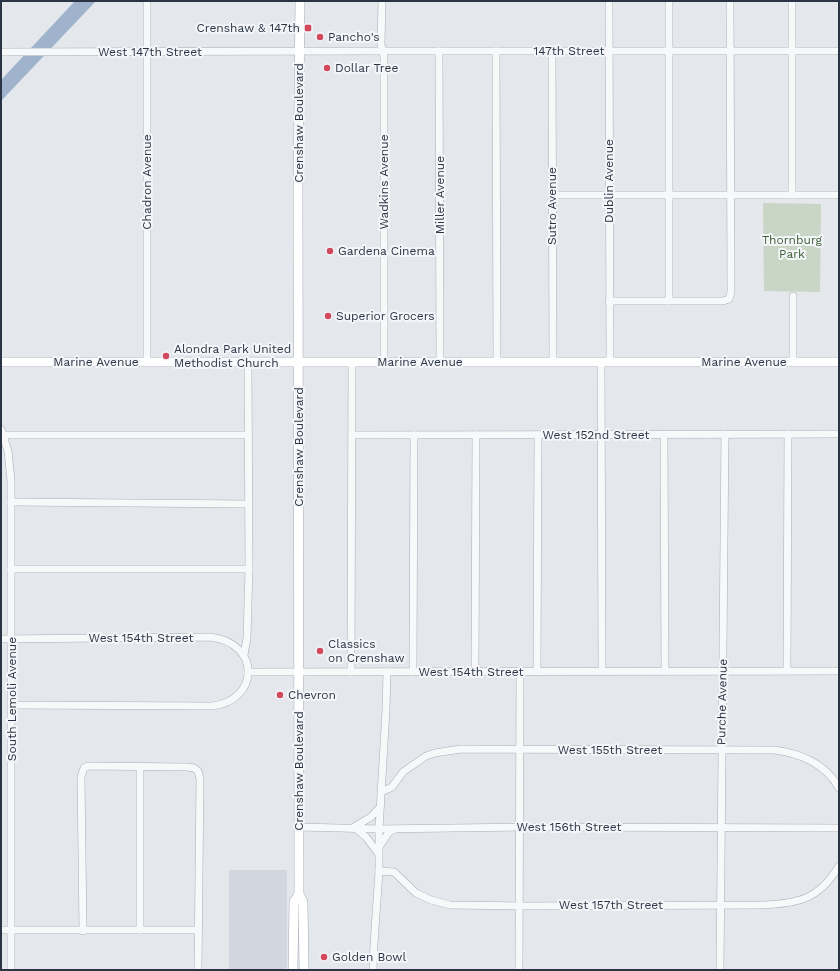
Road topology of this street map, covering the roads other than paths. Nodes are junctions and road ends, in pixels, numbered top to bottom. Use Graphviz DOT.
graph roads {
  1 [pos="147,1"];
  2 [pos="300,1"];
  3 [pos="382,1"];
  4 [pos="608,1"];
  5 [pos="669,1"];
  6 [pos="730,1"];
  7 [pos="792,1"];
  8 [pos="299,51"];
  9 [pos="383,51"];
  10 [pos="439,51"];
  11 [pos="496,51"];
  12 [pos="552,51"];
  13 [pos="609,51"];
  14 [pos="669,51"];
  15 [pos="792,51"];
  16 [pos="1,52"];
  17 [pos="146,52"];
  18 [pos="730,52"];
  19 [pos="839,52"];
  20 [pos="552,195"];
  21 [pos="609,195"];
  22 [pos="669,195"];
  23 [pos="731,195"];
  24 [pos="792,195"];
  25 [pos="839,195"];
  26 [pos="793,296"];
  27 [pos="669,300"];
  28 [pos="610,301"];
  29 [pos="1,362"];
  30 [pos="147,362"];
  31 [pos="248,362"];
  32 [pos="299,362"];
  33 [pos="352,362"];
  34 [pos="384,362"];
  35 [pos="440,362"];
  36 [pos="497,362"];
  37 [pos="553,362"];
  38 [pos="605,362"];
  39 [pos="793,362"];
  40 [pos="839,362"];
  41 [pos="2,433"];
  42 [pos="664,434"];
  43 [pos="725,434"];
  44 [pos="788,434"];
  45 [pos="839,434"];
  46 [pos="248,435"];
  47 [pos="352,435"];
  48 [pos="414,435"];
  49 [pos="476,435"];
  50 [pos="538,435"];
  51 [pos="601,435"];
  52 [pos="12,502"];
  53 [pos="249,504"];
  54 [pos="12,569"];
  55 [pos="249,569"];
  56 [pos="1,639"];
  57 [pos="12,639"];
  58 [pos="244,655"];
  59 [pos="602,671"];
  60 [pos="665,671"];
  61 [pos="723,671"];
  62 [pos="787,671"];
  63 [pos="839,671"];
  64 [pos="248,672"];
  65 [pos="299,672"];
  66 [pos="351,672"];
  67 [pos="387,672"];
  68 [pos="413,672"];
  69 [pos="475,672"];
  70 [pos="520,672"];
  71 [pos="538,672"];
  72 [pos="12,705"];
  73 [pos="722,749"];
  74 [pos="520,750"];
  75 [pos="140,767"];
  76 [pos="839,776"];
  77 [pos="831,777"];
  78 [pos="839,788"];
  79 [pos="381,792"];
  80 [pos="380,806"];
  81 [pos="299,827"];
  82 [pos="519,827"];
  83 [pos="354,828"];
  84 [pos="721,828"];
  85 [pos="839,828"];
  86 [pos="379,829"];
  87 [pos="395,829"];
  88 [pos="379,851"];
  89 [pos="839,866"];
  90 [pos="379,871"];
  91 [pos="839,880"];
  92 [pos="828,881"];
  93 [pos="299,894"];
  94 [pos="720,905"];
  95 [pos="519,906"];
  96 [pos="1,930"];
  97 [pos="11,930"];
  98 [pos="140,930"];
  99 [pos="199,930"];
  100 [pos="83,931"];
  101 [pos="11,970"];
  102 [pos="198,970"];
  103 [pos="293,970"];
  104 [pos="304,970"];
  105 [pos="374,970"];
  106 [pos="519,970"];
  107 [pos="720,970"];
  1 -- 17 [label="street, Chadron Avenue"];
  2 -- 8 [label="main road, Crenshaw Boulevard"];
  3 -- 9 [label="street, Wadkins Avenue"];
  4 -- 13 [label="street, Dublin Avenue"];
  5 -- 14 [label="street"];
  6 -- 18 [label="street"];
  7 -- 15 [label="street"];
  8 -- 9 [label="street, 147th Street"];
  8 -- 17 [label="street, West 147th Street"];
  8 -- 32 [label="main road, Crenshaw Boulevard"];
  9 -- 10 [label="street, 147th Street"];
  9 -- 34 [label="street, Wadkins Avenue"];
  10 -- 11 [label="street, 147th Street"];
  10 -- 35 [label="street, Miller Avenue"];
  11 -- 12 [label="street, 147th Street"];
  11 -- 36 [label="street"];
  12 -- 13 [label="street, 147th Street"];
  12 -- 20 [label="street, Sutro Avenue"];
  13 -- 14 [label="street, 147th Street"];
  13 -- 21 [label="street, Dublin Avenue"];
  14 -- 18 [label="street, 147th Street"];
  14 -- 22 [label="street"];
  15 -- 18 [label="street, 147th Street"];
  15 -- 19 [label="street, 147th Street"];
  15 -- 24 [label="street"];
  16 -- 17 [label="street, West 147th Street"];
  17 -- 30 [label="street, Chadron Avenue"];
  18 -- 23 [label="street"];
  20 -- 21 [label="street"];
  20 -- 37 [label="street, Sutro Avenue"];
  21 -- 22 [label="street"];
  21 -- 28 [label="street, Dublin Avenue"];
  22 -- 23 [label="street"];
  22 -- 27 [label="street"];
  23 -- 24 [label="street"];
  23 -- 27 [label="street"];
  24 -- 25 [label="street"];
  26 -- 39 [label="street"];
  27 -- 28 [label="street"];
  28 -- 38 [label="street, Dublin Avenue"];
  29 -- 30 [label="main road, Marine Avenue"];
  30 -- 31 [label="main road, Marine Avenue"];
  31 -- 32 [label="main road, Marine Avenue"];
  31 -- 46 [label="street"];
  32 -- 33 [label="main road, Marine Avenue"];
  32 -- 65 [label="main road, Crenshaw Boulevard"];
  33 -- 34 [label="main road, Marine Avenue"];
  33 -- 47 [label="street"];
  34 -- 35 [label="main road, Marine Avenue"];
  35 -- 36 [label="main road, Marine Avenue"];
  36 -- 37 [label="main road, Marine Avenue"];
  37 -- 38 [label="main road, Marine Avenue"];
  38 -- 39 [label="main road, Marine Avenue"];
  38 -- 51 [label="street, Dublin Avenue"];
  39 -- 40 [label="main road, Marine Avenue"];
  41 -- 46 [label="street"];
  41 -- 52 [label="street, South Lemoli Avenue"];
  42 -- 43 [label="street, West 152nd Street"];
  42 -- 51 [label="street, West 152nd Street"];
  42 -- 60 [label="street"];
  43 -- 44 [label="street, West 152nd Street"];
  43 -- 61 [label="street, Purche Avenue"];
  44 -- 45 [label="street, West 152nd Street"];
  44 -- 62 [label="street"];
  46 -- 53 [label="street"];
  47 -- 48 [label="street, West 152nd Street"];
  47 -- 66 [label="street"];
  48 -- 49 [label="street, West 152nd Street"];
  48 -- 68 [label="street"];
  49 -- 50 [label="street, West 152nd Street"];
  49 -- 69 [label="street"];
  50 -- 51 [label="street, West 152nd Street"];
  50 -- 71 [label="street"];
  51 -- 59 [label="street, Dublin Avenue"];
  52 -- 53 [label="street"];
  52 -- 54 [label="street, South Lemoli Avenue"];
  53 -- 55 [label="street"];
  54 -- 55 [label="street"];
  54 -- 57 [label="street, South Lemoli Avenue"];
  55 -- 58 [label="street"];
  56 -- 57 [label="street, West 154th Street"];
  57 -- 58 [label="street, West 154th Street"];
  57 -- 72 [label="street, South Lemoli Avenue"];
  58 -- 64 [label="street"];
  59 -- 60 [label="street, West 154th Street"];
  59 -- 71 [label="street, West 154th Street"];
  60 -- 61 [label="street, West 154th Street"];
  61 -- 62 [label="street, West 154th Street"];
  61 -- 73 [label="street, Purche Avenue"];
  62 -- 63 [label="street, West 154th Street"];
  64 -- 65 [label="street, West 154th Street"];
  64 -- 72 [label="street"];
  65 -- 66 [label="street, West 154th Street"];
  65 -- 81 [label="main road, Crenshaw Boulevard"];
  66 -- 67 [label="street, West 154th Street"];
  67 -- 68 [label="street, West 154th Street"];
  67 -- 79 [label="street"];
  68 -- 69 [label="street, West 154th Street"];
  69 -- 70 [label="street, West 154th Street"];
  70 -- 71 [label="street, West 154th Street"];
  70 -- 74 [label="street"];
  72 -- 97 [label="street, South Lemoli Avenue"];
  73 -- 74 [label="street, West 155th Street"];
  73 -- 77 [label="street, West 155th Street"];
  73 -- 84 [label="street, Purche Avenue"];
  74 -- 79 [label="street, West 155th Street"];
  74 -- 82 [label="street"];
  75 -- 98 [label="street"];
  75 -- 99 [label="street"];
  75 -- 100 [label="street"];
  76 -- 77 [label="street"];
  77 -- 78 [label="street, West 155th Street"];
  79 -- 80 [label="street"];
  80 -- 83 [label="street"];
  80 -- 86 [label="street"];
  81 -- 83 [label="street, West 156th Street"];
  81 -- 93 [label="main road, Crenshaw Boulevard"];
  82 -- 84 [label="street, West 156th Street"];
  82 -- 87 [label="street, West 156th Street"];
  82 -- 95 [label="street"];
  83 -- 86 [label="street, West 156th Street"];
  83 -- 88 [label="street"];
  84 -- 85 [label="street, West 156th Street"];
  84 -- 94 [label="street, Purche Avenue"];
  86 -- 87 [label="street, West 156th Street"];
  86 -- 88 [label="street"];
  87 -- 88 [label="street"];
  88 -- 90 [label="street"];
  89 -- 92 [label="street, West 157th Street"];
  90 -- 95 [label="street, West 157th Street"];
  90 -- 105 [label="street"];
  91 -- 92 [label="street"];
  92 -- 94 [label="street, West 157th Street"];
  93 -- 103 [label="main road, Crenshaw Boulevard"];
  93 -- 104 [label="main road, Crenshaw Boulevard"];
  94 -- 95 [label="street, West 157th Street"];
  94 -- 107 [label="street, Purche Avenue"];
  95 -- 106 [label="street"];
  96 -- 97 [label="street"];
  97 -- 100 [label="street"];
  97 -- 101 [label="street, South Lemoli Avenue"];
  98 -- 99 [label="street"];
  98 -- 100 [label="street"];
  99 -- 102 [label="street"];
}
